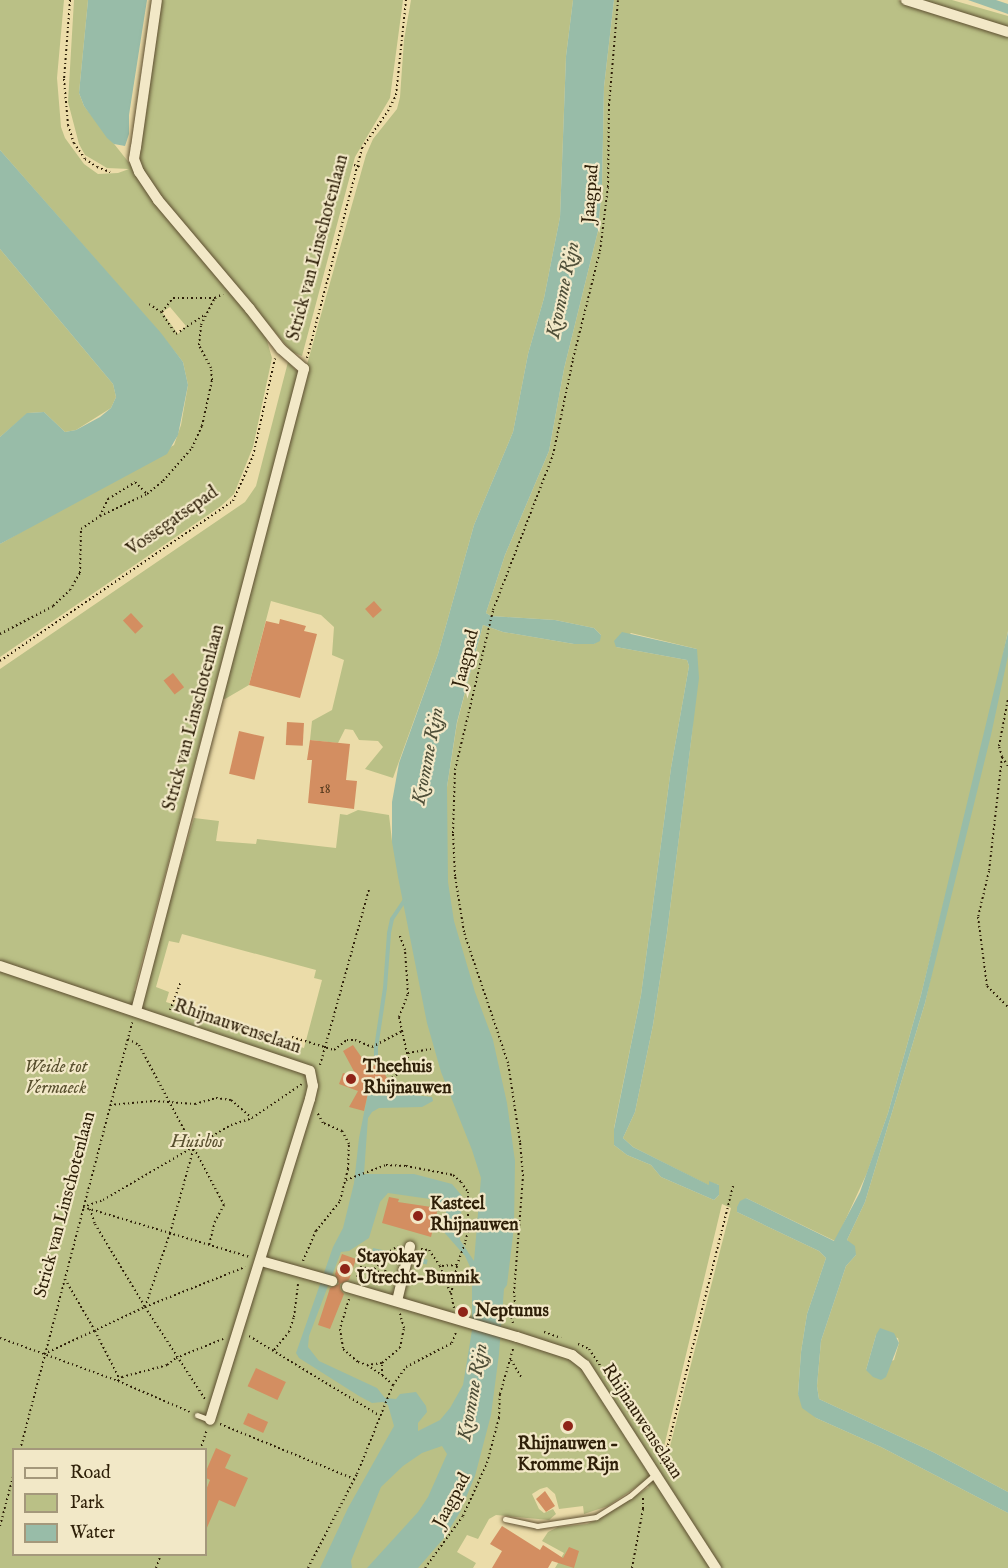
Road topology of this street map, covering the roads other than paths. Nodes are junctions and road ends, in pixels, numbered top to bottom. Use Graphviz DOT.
graph roads {
  1 [pos="157,0"];
  2 [pos="906,0"];
  3 [pos="1008,32"];
  4 [pos="0,966"];
  5 [pos="135,1011"];
  6 [pos="410,1249"];
  7 [pos="261,1261"];
  8 [pos="331,1281"];
  9 [pos="350,1287"];
  10 [pos="396,1301"];
  11 [pos="197,1415"];
  12 [pos="210,1420"];
  13 [pos="656,1474"];
  14 [pos="505,1519"];
  15 [pos="716,1568"];
  1 -- 5 [label="street, Strick van Linschotenlaan"];
  2 -- 3 [label="street"];
  4 -- 5 [label="street, Rhijnauwenselaan"];
  5 -- 7 [label="street, Rhijnauwenselaan"];
  6 -- 10 [label="street"];
  7 -- 8 [label="street"];
  7 -- 12 [label="street, Rhijnauwenselaan"];
  9 -- 10 [label="street"];
  10 -- 13 [label="street, Rhijnauwenselaan"];
  11 -- 12 [label="lane"];
  13 -- 14 [label="lane"];
  13 -- 15 [label="street, Rhijnauwenselaan"];
}
